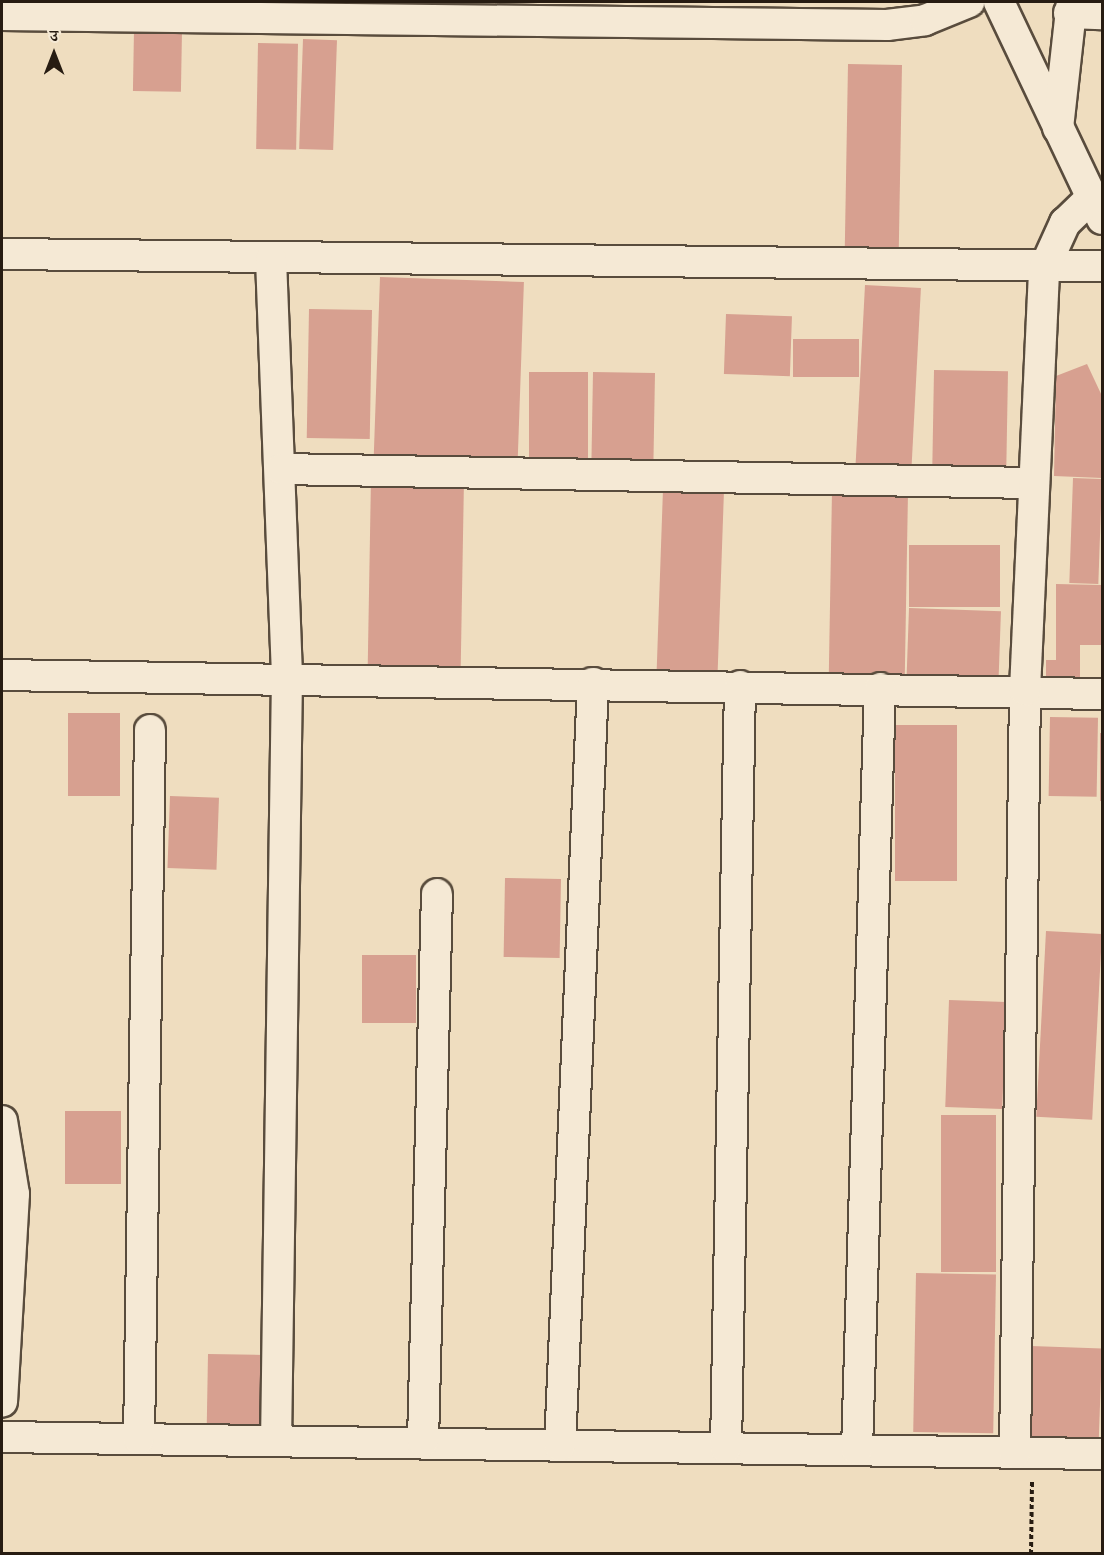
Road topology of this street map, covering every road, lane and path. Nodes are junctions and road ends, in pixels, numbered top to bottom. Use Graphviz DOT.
graph roads {
  1 [pos="969,2"];
  2 [pos="999,2"];
  3 [pos="1071,7"];
  4 [pos="1102,14"];
  5 [pos="2,15"];
  6 [pos="1058,128"];
  7 [pos="1097,209"];
  8 [pos="2,254"];
  9 [pos="271,260"];
  10 [pos="1102,266"];
  11 [pos="1044,268"];
  12 [pos="281,469"];
  13 [pos="1034,483"];
  14 [pos="2,675"];
  15 [pos="286,676"];
  16 [pos="593,684"];
  17 [pos="740,686"];
  18 [pos="880,688"];
  19 [pos="1025,690"];
  20 [pos="1102,694"];
  21 [pos="150,730"];
  22 [pos="437,894"];
  23 [pos="2,1121"];
  24 [pos="2,1402"];
  25 [pos="2,1437"];
  26 [pos="139,1439"];
  27 [pos="276,1441"];
  28 [pos="423,1442"];
  29 [pos="560,1446"];
  30 [pos="726,1448"];
  31 [pos="857,1450"];
  32 [pos="1024,1454"];
  33 [pos="1102,1454"];
  34 [pos="1031,1554"];
  1 -- 5 [label="street"];
  2 -- 6 [label="street"];
  3 -- 4 [label="street"];
  3 -- 6 [label="street"];
  6 -- 7 [label="street"];
  7 -- 11 [label="street"];
  8 -- 9 [label="street"];
  9 -- 11 [label="street"];
  9 -- 12 [label="street"];
  10 -- 11 [label="street"];
  11 -- 13 [label="street"];
  12 -- 13 [label="street"];
  12 -- 15 [label="street"];
  13 -- 19 [label="street"];
  14 -- 15 [label="street"];
  15 -- 16 [label="street"];
  15 -- 27 [label="street"];
  16 -- 17 [label="street"];
  16 -- 29 [label="street"];
  17 -- 18 [label="street"];
  17 -- 30 [label="street"];
  18 -- 19 [label="street"];
  18 -- 31 [label="street"];
  19 -- 20 [label="street"];
  19 -- 32 [label="street"];
  21 -- 26 [label="street"];
  22 -- 28 [label="street"];
  23 -- 24 [label="street"];
  25 -- 26 [label="street"];
  26 -- 27 [label="street"];
  27 -- 28 [label="street"];
  28 -- 29 [label="street"];
  29 -- 30 [label="street"];
  30 -- 31 [label="street"];
  31 -- 32 [label="street"];
  32 -- 33 [label="street"];
  32 -- 34 [label="path"];
}
